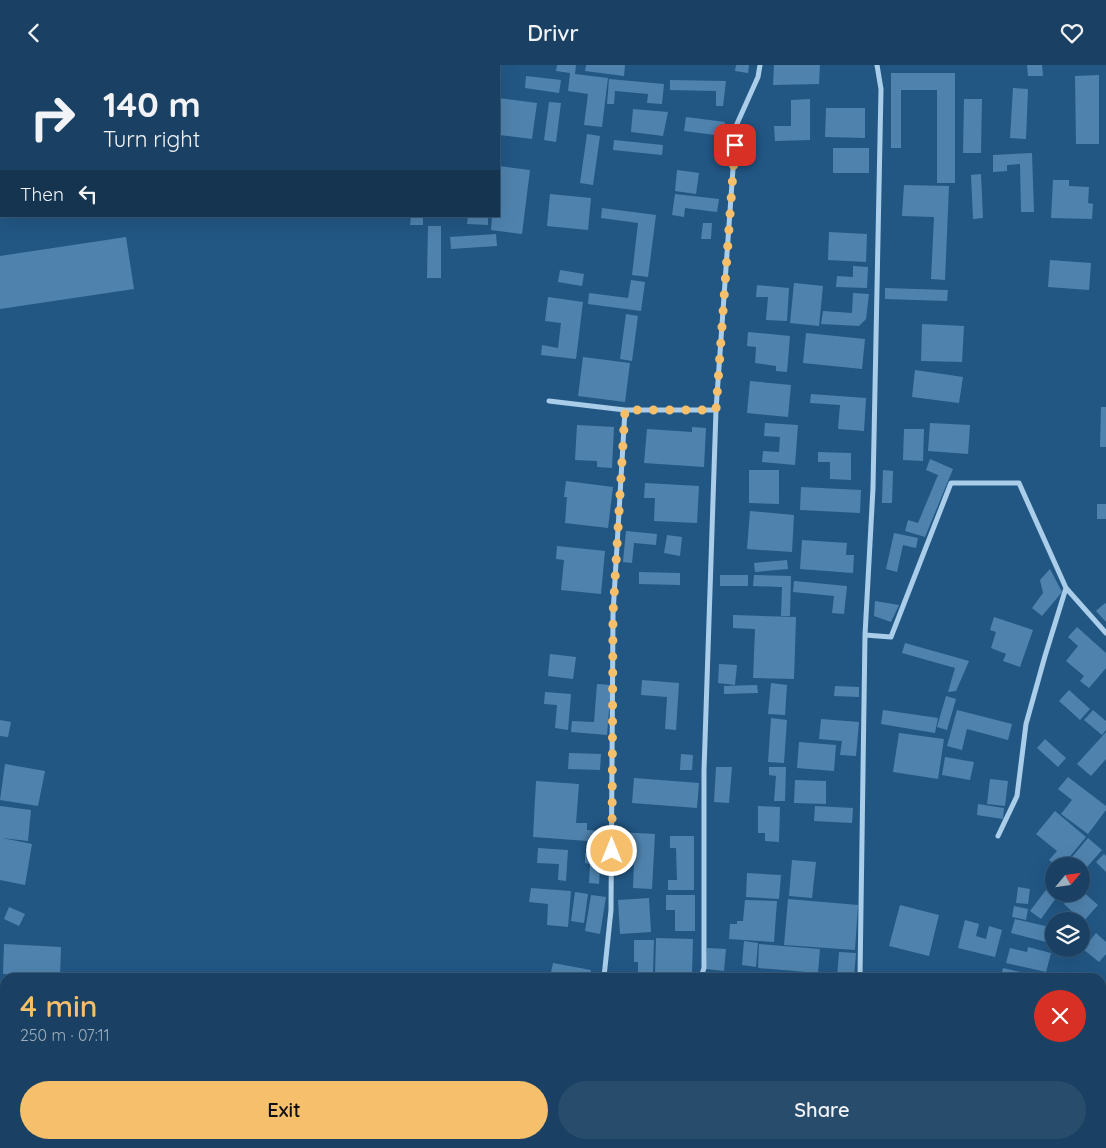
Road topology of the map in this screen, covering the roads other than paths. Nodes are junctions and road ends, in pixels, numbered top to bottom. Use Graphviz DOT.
graph roads {
  1 [pos="760,65"];
  2 [pos="877,65"];
  3 [pos="548,401"];
  4 [pos="625,410"];
  5 [pos="716,410"];
  6 [pos="1066,588"];
  7 [pos="1106,633"];
  8 [pos="865,635"];
  9 [pos="998,837"];
  10 [pos="604,973"];
  11 [pos="702,973"];
  12 [pos="860,973"];
  1 -- 5 [label="street"];
  2 -- 8 [label="street"];
  3 -- 4 [label="street"];
  4 -- 5 [label="street"];
  4 -- 10 [label="street"];
  5 -- 11 [label="street"];
  6 -- 7 [label="street"];
  6 -- 8 [label="street"];
  6 -- 9 [label="street"];
  8 -- 12 [label="street"];
}
